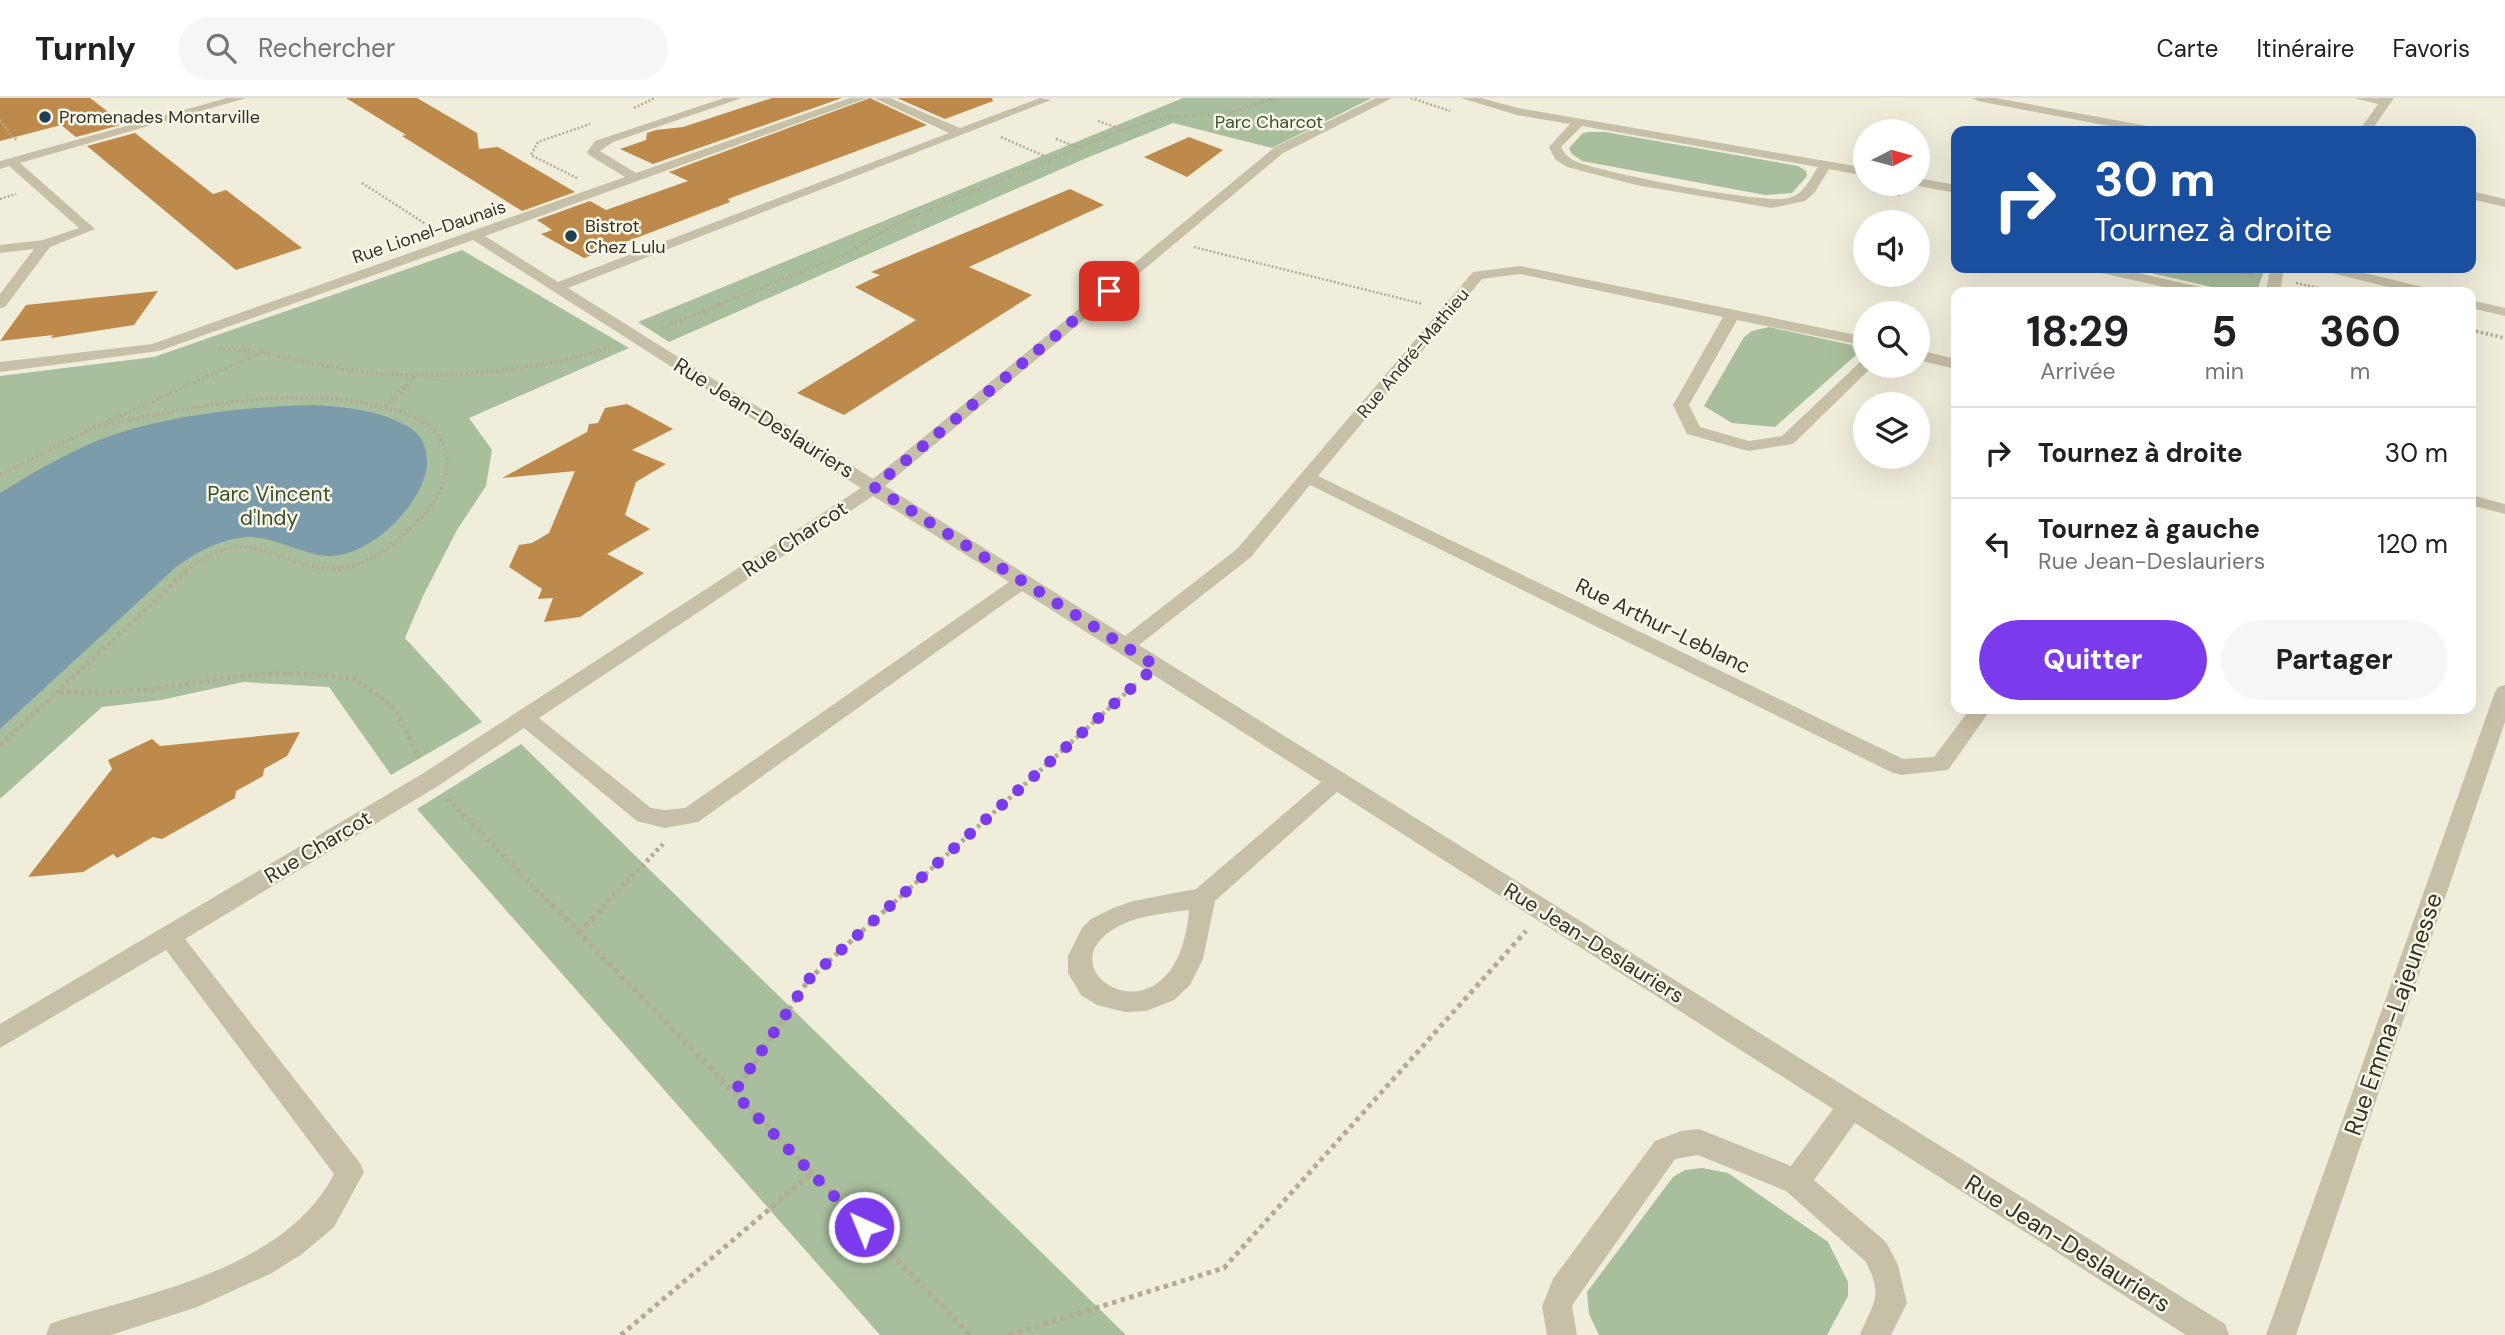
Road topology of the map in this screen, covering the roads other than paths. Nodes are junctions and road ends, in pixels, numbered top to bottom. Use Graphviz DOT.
graph roads {
  1 [pos="240,98"];
  2 [pos="736,98"];
  3 [pos="862,98"];
  4 [pos="880,98"];
  5 [pos="1386,98"];
  6 [pos="1467,98"];
  7 [pos="1978,98"];
  8 [pos="2360,98"];
  9 [pos="1045,100"];
  10 [pos="2386,100"];
  11 [pos="1578,122"];
  12 [pos="2126,126"];
  13 [pos="2368,126"];
  14 [pos="960,133"];
  15 [pos="6,164"];
  16 [pos="1826,165"];
  17 [pos="1853,170"];
  18 [pos="636,178"];
  19 [pos="1930,184"];
  20 [pos="1951,188"];
  21 [pos="2476,196"];
  22 [pos="2505,203"];
  23 [pos="466,239"];
  24 [pos="45,244"];
  25 [pos="0,249"];
  26 [pos="2120,273"];
  27 [pos="2348,273"];
  28 [pos="2182,287"];
  29 [pos="2406,287"];
  30 [pos="557,288"];
  31 [pos="0,304"];
  32 [pos="2476,305"];
  33 [pos="2505,312"];
  34 [pos="1732,313"];
  35 [pos="1853,339"];
  36 [pos="1930,358"];
  37 [pos="1951,363"];
  38 [pos="0,367"];
  39 [pos="1853,377"];
  40 [pos="1309,478"];
  41 [pos="874,487"];
  42 [pos="2476,501"];
  43 [pos="2505,509"];
  44 [pos="1023,582"];
  45 [pos="1125,646"];
  46 [pos="2505,692"];
  47 [pos="1977,714"];
  48 [pos="525,718"];
  49 [pos="1337,780"];
  50 [pos="1204,896"];
  51 [pos="168,935"];
  52 [pos="0,1037"];
  53 [pos="1851,1106"];
  54 [pos="1796,1182"];
  55 [pos="61,1335"];
  56 [pos="1562,1335"];
  57 [pos="1875,1335"];
  58 [pos="2214,1335"];
  59 [pos="2281,1335"];
  1 -- 15 [label="street"];
  2 -- 18 [label="street"];
  3 -- 18 [label="street, Rue Lionel-Daunais"];
  4 -- 14 [label="street"];
  5 -- 41 [label="street, Rue Charcot"];
  6 -- 11 [label="street"];
  7 -- 12 [label="street"];
  8 -- 10 [label="street"];
  9 -- 14 [label="street"];
  10 -- 13 [label="street"];
  11 -- 16 [label="street"];
  11 -- 16 [label="street"];
  14 -- 30 [label="street"];
  15 -- 24 [label="street"];
  16 -- 17 [label="street"];
  18 -- 23 [label="street, Rue Lionel-Daunais"];
  19 -- 20 [label="street"];
  21 -- 22 [label="street"];
  23 -- 30 [label="street, Rue Jean-Deslauriers"];
  23 -- 38 [label="street, Rue Lionel-Daunais"];
  24 -- 25 [label="street"];
  24 -- 31 [label="street"];
  26 -- 28 [label="street"];
  27 -- 29 [label="street"];
  30 -- 41 [label="street, Rue Jean-Deslauriers"];
  32 -- 33 [label="street"];
  34 -- 35 [label="street, Rue André-Mathieu"];
  34 -- 39 [label="street"];
  34 -- 40 [label="street, Rue André-Mathieu"];
  36 -- 37 [label="street"];
  40 -- 45 [label="street, Rue André-Mathieu"];
  40 -- 47 [label="street, Rue Arthur-Leblanc"];
  41 -- 44 [label="street, Rue Jean-Deslauriers"];
  41 -- 48 [label="street, Rue Charcot"];
  42 -- 43 [label="street"];
  44 -- 45 [label="street, Rue Jean-Deslauriers"];
  44 -- 48 [label="street"];
  45 -- 49 [label="street, Rue Jean-Deslauriers"];
  46 -- 59 [label="street, Rue Emma-Lajeunesse"];
  48 -- 51 [label="street, Rue Charcot"];
  49 -- 50 [label="street"];
  49 -- 53 [label="street, Rue Jean-Deslauriers"];
  50 -- 50 [label="street"];
  51 -- 52 [label="street, Rue Charcot"];
  51 -- 55 [label="street"];
  53 -- 54 [label="street"];
  53 -- 58 [label="street, Rue Jean-Deslauriers"];
  54 -- 56 [label="street"];
  54 -- 57 [label="street"];
}
